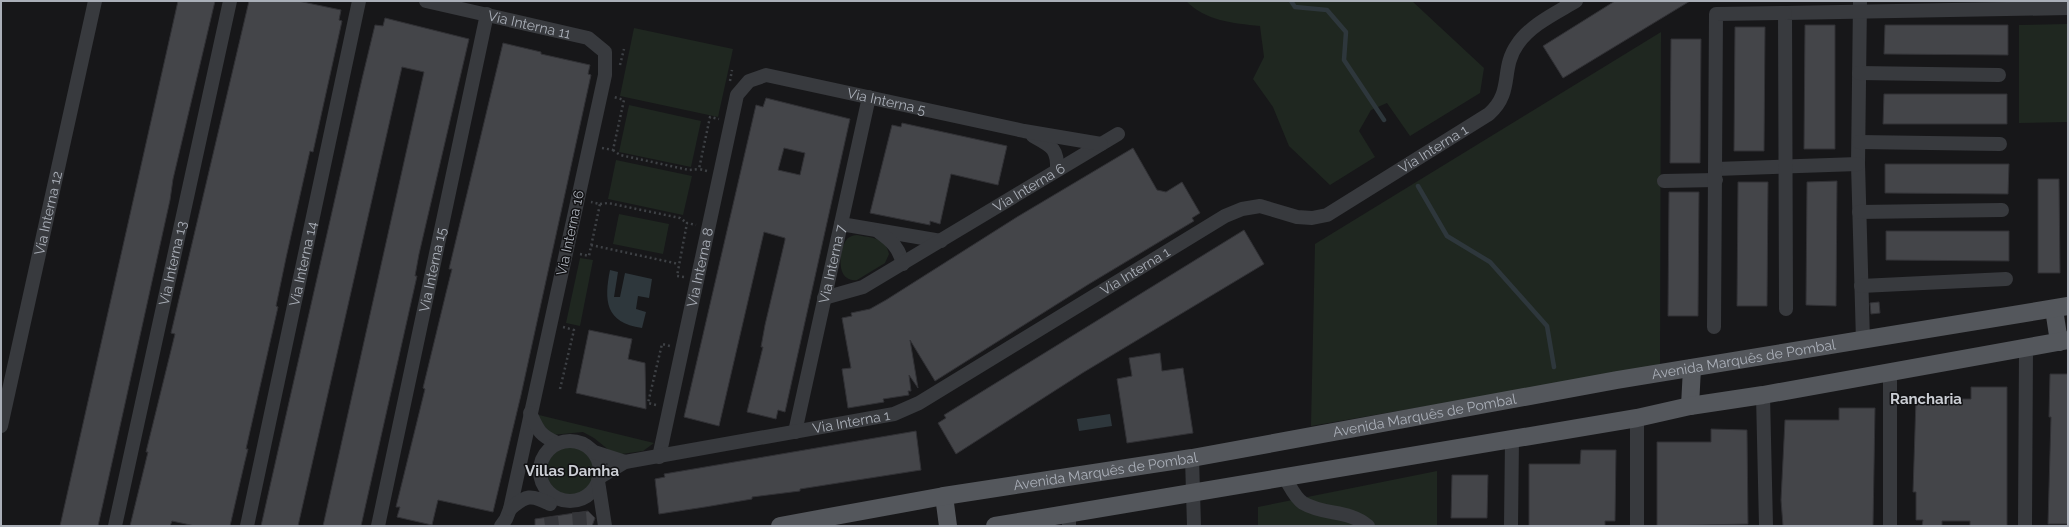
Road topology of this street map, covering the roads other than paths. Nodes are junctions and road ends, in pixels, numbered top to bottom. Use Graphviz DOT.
graph roads {
  1 [pos="95,1"];
  2 [pos="230,1"];
  3 [pos="359,1"];
  4 [pos="426,1"];
  5 [pos="1576,1"];
  6 [pos="2017,5"];
  7 [pos="1860,6"];
  8 [pos="2068,8"];
  9 [pos="1785,12"];
  10 [pos="487,14"];
  11 [pos="605,52"];
  12 [pos="1859,73"];
  13 [pos="1999,75"];
  14 [pos="749,81"];
  15 [pos="869,97"];
  16 [pos="1024,131"];
  17 [pos="1118,134"];
  18 [pos="1859,142"];
  19 [pos="1101,144"];
  20 [pos="2000,144"];
  21 [pos="1858,164"];
  22 [pos="1786,167"];
  23 [pos="1057,170"];
  24 [pos="1716,174"];
  25 [pos="1664,181"];
  26 [pos="2002,210"];
  27 [pos="1859,212"];
  28 [pos="841,224"];
  29 [pos="876,230"];
  30 [pos="941,241"];
  31 [pos="902,264"];
  32 [pos="2006,279"];
  33 [pos="1861,286"];
  34 [pos="824,298"];
  35 [pos="2061,308"];
  36 [pos="1786,309"];
  37 [pos="1714,327"];
  38 [pos="1863,341"];
  39 [pos="2064,341"];
  40 [pos="2026,349"];
  41 [pos="1692,368"];
  42 [pos="1890,373"];
  43 [pos="1763,395"];
  44 [pos="1690,406"];
  45 [pos="530,413"];
  46 [pos="1637,418"];
  47 [pos="1,426"];
  48 [pos="795,432"];
  49 [pos="1512,440"];
  50 [pos="523,444"];
  51 [pos="553,446"];
  52 [pos="594,452"];
  53 [pos="659,458"];
  54 [pos="1192,458"];
  55 [pos="626,462"];
  56 [pos="515,478"];
  57 [pos="540,478"];
  58 [pos="1285,478"];
  59 [pos="599,479"];
  60 [pos="1194,492"];
  61 [pos="944,496"];
  62 [pos="550,504"];
  63 [pos="510,509"];
  64 [pos="1069,520"];
  65 [pos="822,522"];
  66 [pos="115,526"];
  67 [pos="247,526"];
  68 [pos="378,526"];
  69 [pos="501,526"];
  70 [pos="605,526"];
  71 [pos="780,526"];
  72 [pos="948,526"];
  73 [pos="995,526"];
  74 [pos="1194,526"];
  75 [pos="1368,526"];
  76 [pos="1511,526"];
  77 [pos="1637,526"];
  78 [pos="1766,526"];
  79 [pos="1890,526"];
  80 [pos="2025,526"];
  1 -- 47 [label="street, Via Interna 12"];
  2 -- 66 [label="street, Via Interna 13"];
  3 -- 67 [label="street, Via Interna 14"];
  4 -- 10 [label="street, Via Interna 11"];
  5 -- 48 [label="street, Via Interna 1"];
  6 -- 7 [label="street"];
  6 -- 8 [label="street"];
  7 -- 9 [label="street"];
  7 -- 12 [label="street"];
  9 -- 22 [label="street"];
  9 -- 24 [label="street"];
  10 -- 11 [label="street, Via Interna 11"];
  10 -- 68 [label="street, Via Interna 15"];
  11 -- 45 [label="street, Via Interna 16"];
  12 -- 13 [label="street"];
  12 -- 18 [label="street"];
  14 -- 15 [label="street, Via Interna 5"];
  14 -- 53 [label="street, Via Interna 8"];
  15 -- 16 [label="street, Via Interna 5"];
  15 -- 28 [label="street, Via Interna 7"];
  16 -- 19 [label="street, Via Interna 5"];
  16 -- 23 [label="street, Via Interna 5"];
  17 -- 19 [label="street, Via Interna 6"];
  18 -- 20 [label="street"];
  18 -- 21 [label="street"];
  19 -- 23 [label="street, Via Interna 6"];
  21 -- 22 [label="street"];
  21 -- 27 [label="street"];
  22 -- 24 [label="street"];
  22 -- 36 [label="street"];
  23 -- 30 [label="street, Via Interna 6"];
  24 -- 25 [label="street"];
  24 -- 37 [label="street"];
  26 -- 27 [label="street"];
  27 -- 33 [label="street"];
  28 -- 29 [label="street"];
  28 -- 34 [label="street, Via Interna 7"];
  29 -- 30 [label="street"];
  29 -- 31 [label="street"];
  30 -- 31 [label="street, Via Interna 6"];
  31 -- 34 [label="street, Via Interna 6"];
  32 -- 33 [label="street"];
  33 -- 38 [label="street"];
  34 -- 48 [label="street, Via Interna 7"];
  35 -- 38 [label="main road, Avenida Marquês de Pombal"];
  35 -- 39 [label="main road"];
  38 -- 41 [label="main road, Avenida Marquês de Pombal"];
  39 -- 40 [label="main road"];
  40 -- 42 [label="main road"];
  40 -- 80 [label="street"];
  41 -- 44 [label="main road"];
  41 -- 54 [label="main road, Avenida Marquês de Pombal"];
  42 -- 43 [label="main road"];
  42 -- 79 [label="street"];
  43 -- 44 [label="main road"];
  43 -- 78 [label="street"];
  44 -- 46 [label="main road"];
  45 -- 50 [label="street, Via Interna 16"];
  45 -- 51 [label="street"];
  46 -- 49 [label="main road"];
  46 -- 77 [label="street"];
  48 -- 53 [label="street, Via Interna 1"];
  49 -- 58 [label="main road"];
  49 -- 76 [label="street"];
  50 -- 51 [label="street"];
  50 -- 56 [label="street, Via Interna 16"];
  51 -- 52 [label="street"];
  51 -- 57 [label="street"];
  52 -- 55 [label="street"];
  52 -- 59 [label="street"];
  53 -- 55 [label="street, Via Interna 1"];
  54 -- 60 [label="street"];
  54 -- 61 [label="main road, Avenida Marquês de Pombal"];
  55 -- 59 [label="street"];
  56 -- 57 [label="street"];
  56 -- 63 [label="street, Via Interna 16"];
  57 -- 62 [label="street"];
  58 -- 60 [label="main road"];
  58 -- 75 [label="street"];
  59 -- 62 [label="street"];
  59 -- 70 [label="street"];
  60 -- 64 [label="main road"];
  60 -- 74 [label="street"];
  61 -- 65 [label="main road, Avenida Marquês de Pombal"];
  61 -- 72 [label="main road"];
  62 -- 63 [label="street"];
  63 -- 69 [label="street, Via Interna 16"];
  64 -- 73 [label="main road"];
  65 -- 71 [label="main road, Avenida Marquês de Pombal"];
}
